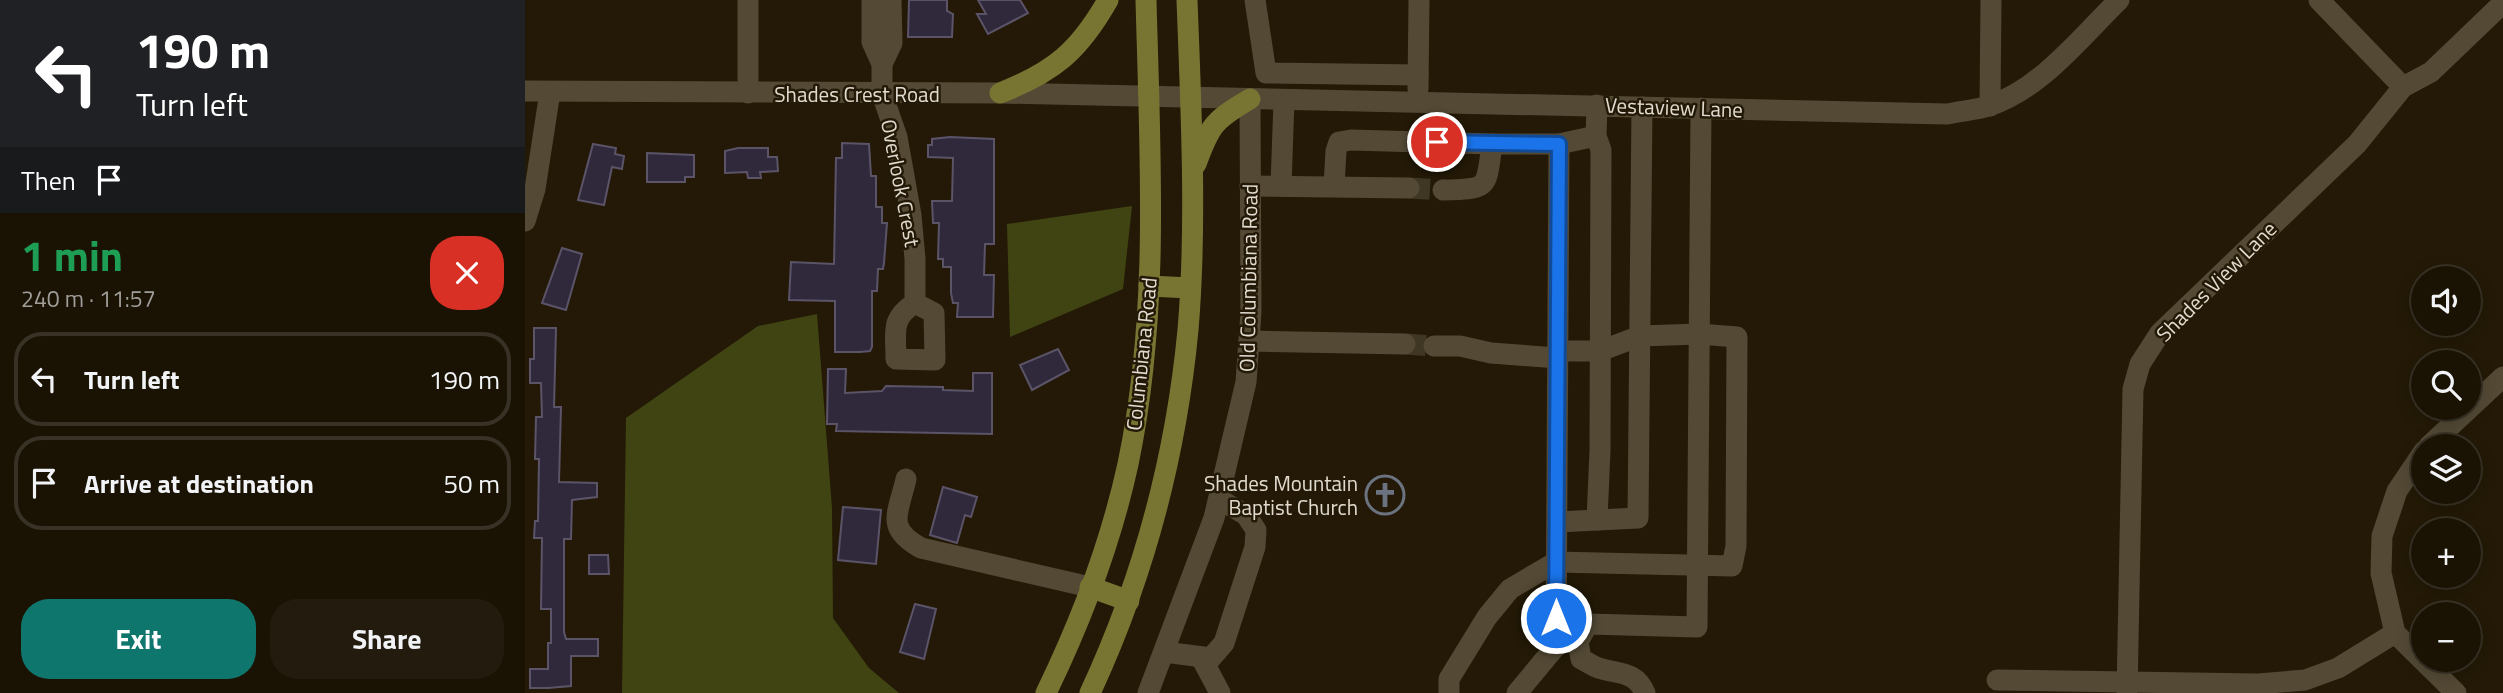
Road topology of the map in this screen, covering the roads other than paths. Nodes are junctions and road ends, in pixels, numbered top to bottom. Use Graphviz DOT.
graph roads {
  1 [pos="748,0"];
  2 [pos="872,0"];
  3 [pos="891,0"];
  4 [pos="1108,0"];
  5 [pos="1146,0"];
  6 [pos="1187,0"];
  7 [pos="1255,0"];
  8 [pos="1419,0"];
  9 [pos="1991,0"];
  10 [pos="2119,0"];
  11 [pos="2319,0"];
  12 [pos="2503,2"];
  13 [pos="882,64"];
  14 [pos="1266,72"];
  15 [pos="1341,74"];
  16 [pos="1418,75"];
  17 [pos="2403,87"];
  18 [pos="525,91"];
  19 [pos="550,92"];
  20 [pos="748,93"];
  21 [pos="1000,93"];
  22 [pos="882,94"];
  23 [pos="1149,95"];
  24 [pos="1189,96"];
  25 [pos="1266,100"];
  26 [pos="1340,101"];
  27 [pos="1418,102"];
  28 [pos="1597,105"];
  29 [pos="1990,106"];
  30 [pos="1642,107"];
  31 [pos="1700,108"];
  32 [pos="1599,143"];
  33 [pos="1492,144"];
  34 [pos="1559,144"];
  35 [pos="1191,179"];
  36 [pos="1282,186"];
  37 [pos="1334,186"];
  38 [pos="1250,187"];
  39 [pos="1409,188"];
  40 [pos="1443,190"];
  41 [pos="525,221"];
  42 [pos="1149,286"];
  43 [pos="1190,288"];
  44 [pos="915,303"];
  45 [pos="1699,334"];
  46 [pos="1640,336"];
  47 [pos="1249,341"];
  48 [pos="1405,344"];
  49 [pos="1434,346"];
  50 [pos="1600,351"];
  51 [pos="1558,355"];
  52 [pos="2503,377"];
  53 [pos="2442,434"];
  54 [pos="2411,470"];
  55 [pos="907,479"];
  56 [pos="1219,499"];
  57 [pos="1597,520"];
  58 [pos="1557,522"];
  59 [pos="1556,562"];
  60 [pos="1698,567"];
  61 [pos="1090,587"];
  62 [pos="1129,601"];
  63 [pos="2395,633"];
  64 [pos="1164,652"];
  65 [pos="1202,659"];
  66 [pos="1997,680"];
  67 [pos="2127,689"];
  68 [pos="1046,693"];
  69 [pos="1090,693"];
  70 [pos="1149,693"];
  71 [pos="1220,693"];
  72 [pos="1449,693"];
  73 [pos="1517,693"];
  74 [pos="1645,693"];
  75 [pos="2456,693"];
  1 -- 20 [label="street"];
  2 -- 13 [label="street, Overlook Crest"];
  3 -- 13 [label="street, Overlook Crest"];
  4 -- 21 [label="main road"];
  5 -- 23 [label="main road, Columbiana Road"];
  6 -- 24 [label="main road, Columbiana Road"];
  7 -- 14 [label="street"];
  8 -- 16 [label="street"];
  9 -- 29 [label="street"];
  10 -- 29 [label="street, Vestaview Lane"];
  11 -- 17 [label="street"];
  12 -- 17 [label="street, Shades View Lane"];
  13 -- 22 [label="street, Overlook Crest"];
  14 -- 15 [label="street"];
  14 -- 25 [label="street"];
  15 -- 16 [label="street"];
  15 -- 26 [label="street"];
  16 -- 27 [label="street"];
  17 -- 67 [label="street, Shades View Lane"];
  18 -- 19 [label="street, Shades Crest Road"];
  19 -- 20 [label="street, Shades Crest Road"];
  19 -- 41 [label="street"];
  20 -- 22 [label="street, Shades Crest Road"];
  21 -- 22 [label="street, Shades Crest Road"];
  21 -- 23 [label="street, Shades Crest Road"];
  22 -- 44 [label="street, Overlook Crest"];
  23 -- 24 [label="street, Shades Crest Road"];
  23 -- 42 [label="main road, Columbiana Road"];
  24 -- 25 [label="street, Vestaview Lane"];
  24 -- 35 [label="main road, Columbiana Road"];
  25 -- 26 [label="street, Vestaview Lane"];
  25 -- 35 [label="main road"];
  25 -- 36 [label="street"];
  25 -- 38 [label="street, Old Columbiana Road"];
  26 -- 27 [label="street, Vestaview Lane"];
  27 -- 28 [label="street, Vestaview Lane"];
  28 -- 30 [label="street, Vestaview Lane"];
  28 -- 32 [label="street"];
  29 -- 31 [label="street, Vestaview Lane"];
  30 -- 31 [label="street, Vestaview Lane"];
  30 -- 46 [label="street"];
  31 -- 45 [label="street"];
  32 -- 34 [label="street"];
  32 -- 50 [label="street"];
  33 -- 34 [label="street"];
  33 -- 37 [label="street"];
  33 -- 40 [label="street"];
  34 -- 51 [label="street"];
  35 -- 43 [label="main road, Columbiana Road"];
  36 -- 37 [label="street"];
  36 -- 38 [label="street"];
  37 -- 39 [label="street"];
  38 -- 47 [label="street, Old Columbiana Road"];
  42 -- 43 [label="main road"];
  42 -- 61 [label="main road, Columbiana Road"];
  43 -- 62 [label="main road, Columbiana Road"];
  45 -- 46 [label="street"];
  45 -- 60 [label="street"];
  45 -- 60 [label="street"];
  46 -- 50 [label="street"];
  46 -- 57 [label="street"];
  47 -- 48 [label="street"];
  47 -- 56 [label="street, Old Columbiana Road"];
  49 -- 51 [label="street"];
  50 -- 51 [label="street"];
  50 -- 57 [label="street"];
  51 -- 58 [label="street"];
  52 -- 53 [label="street"];
  54 -- 63 [label="street"];
  55 -- 61 [label="street"];
  56 -- 64 [label="street, Old Columbiana Road"];
  56 -- 65 [label="street"];
  57 -- 58 [label="street"];
  58 -- 59 [label="street"];
  59 -- 60 [label="street"];
  59 -- 72 [label="street"];
  59 -- 73 [label="street"];
  60 -- 74 [label="street"];
  61 -- 62 [label="main road"];
  61 -- 68 [label="main road, Columbiana Road"];
  62 -- 69 [label="main road, Columbiana Road"];
  63 -- 67 [label="street"];
  63 -- 75 [label="street"];
  64 -- 65 [label="street"];
  64 -- 70 [label="street, Old Columbiana Road"];
  65 -- 71 [label="street"];
  66 -- 67 [label="street"];
}
